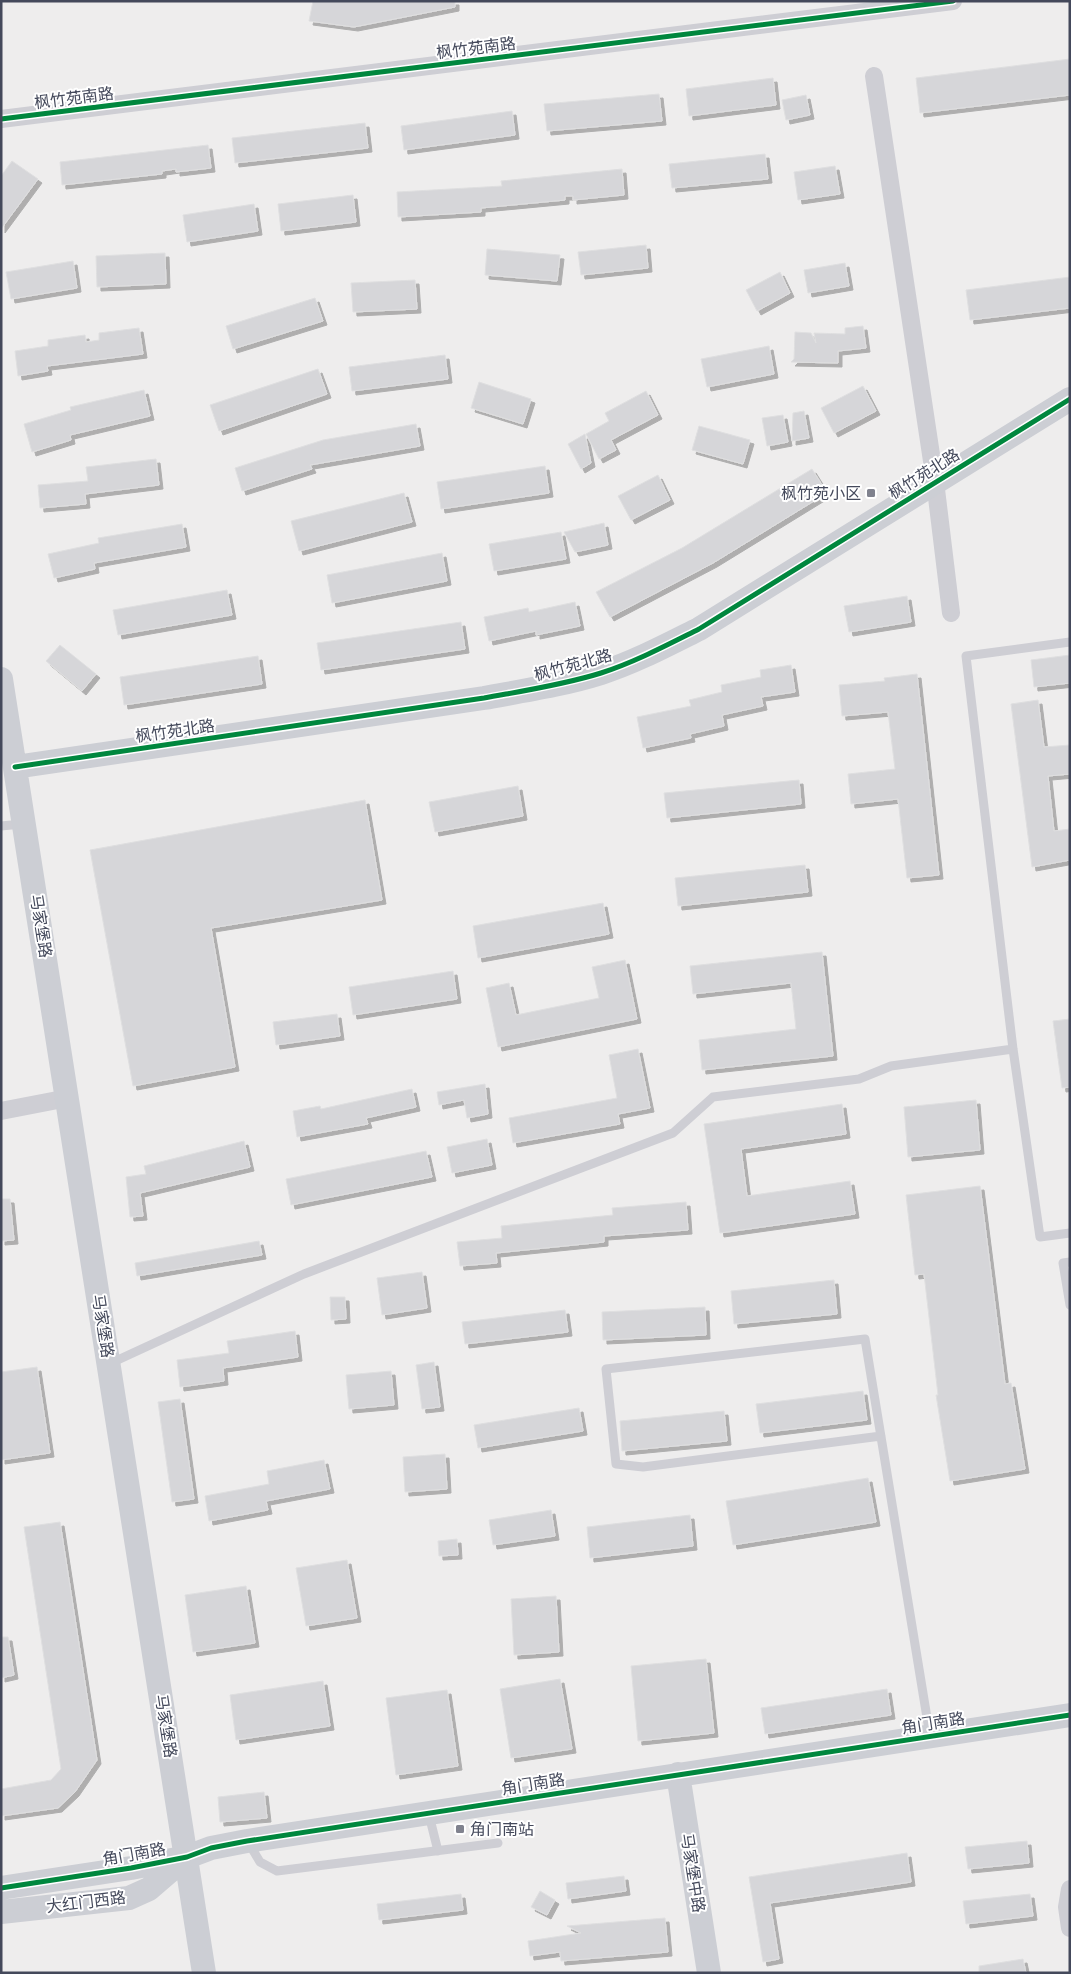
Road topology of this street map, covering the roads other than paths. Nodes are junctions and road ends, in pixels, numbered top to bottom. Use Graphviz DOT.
graph roads {
  1 [pos="953,1"];
  2 [pos="874,76"];
  3 [pos="1,119"];
  4 [pos="1070,399"];
  5 [pos="935,481"];
  6 [pos="950,613"];
  7 [pos="1070,642"];
  8 [pos="1,680"];
  9 [pos="15,767"];
  10 [pos="13,825"];
  11 [pos="1013,1049"];
  12 [pos="68,1098"];
  13 [pos="1,1111"];
  14 [pos="1070,1234"];
  15 [pos="1070,1262"];
  16 [pos="1070,1305"];
  17 [pos="109,1364"];
  18 [pos="881,1436"];
  19 [pos="1070,1715"];
  20 [pos="930,1736"];
  21 [pos="678,1774"];
  22 [pos="428,1813"];
  23 [pos="248,1841"];
  24 [pos="498,1844"];
  25 [pos="438,1851"];
  26 [pos="186,1857"];
  27 [pos="1,1888"];
  28 [pos="1070,1889"];
  29 [pos="1,1912"];
  30 [pos="1070,1928"];
  31 [pos="204,1973"];
  32 [pos="708,1973"];
  1 -- 3 [label="street, 枫竹苑南路"];
  2 -- 5 [label="street"];
  4 -- 5 [label="street, 枫竹苑北路"];
  5 -- 6 [label="street"];
  5 -- 9 [label="street, 枫竹苑北路"];
  7 -- 11 [label="lane"];
  8 -- 9 [label="street, 马家堡路"];
  9 -- 10 [label="street, 马家堡路"];
  10 -- 12 [label="street, 马家堡路"];
  11 -- 14 [label="lane"];
  11 -- 17 [label="lane"];
  12 -- 13 [label="street"];
  12 -- 17 [label="street, 马家堡路"];
  15 -- 16 [label="lane"];
  17 -- 26 [label="street, 马家堡路"];
  18 -- 18 [label="lane"];
  18 -- 20 [label="lane"];
  19 -- 20 [label="street, 角门南路"];
  20 -- 21 [label="street, 角门南路"];
  21 -- 22 [label="street, 角门南路"];
  21 -- 32 [label="street, 马家堡中路"];
  22 -- 23 [label="street, 角门南路"];
  22 -- 25 [label="lane"];
  23 -- 25 [label="lane"];
  23 -- 26 [label="street, 角门南路"];
  24 -- 25 [label="lane"];
  26 -- 27 [label="street, 角门南路"];
  26 -- 29 [label="street, 大红门西路"];
  26 -- 31 [label="street, 马家堡路"];
  28 -- 30 [label="street"];
}
